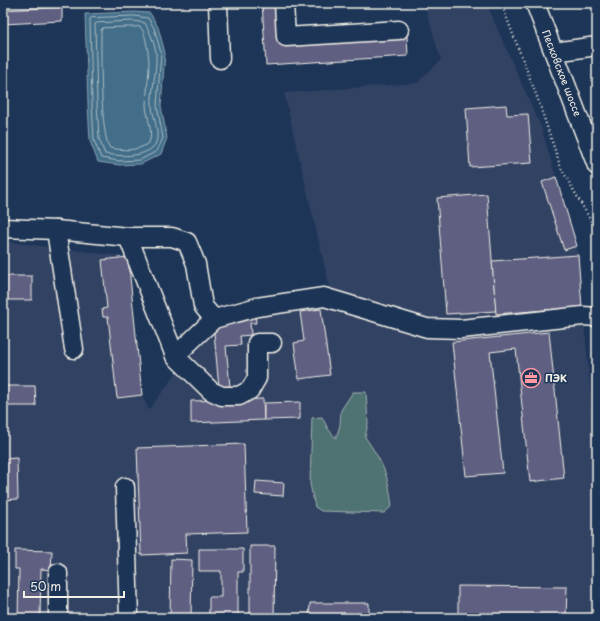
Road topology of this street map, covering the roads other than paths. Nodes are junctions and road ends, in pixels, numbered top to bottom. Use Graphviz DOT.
graph roads {
  1 [pos="218,3"];
  2 [pos="284,3"];
  3 [pos="535,3"];
  4 [pos="399,30"];
  5 [pos="597,46"];
  6 [pos="554,52"];
  7 [pos="220,59"];
  8 [pos="597,166"];
  9 [pos="3,228"];
  10 [pos="56,230"];
  11 [pos="128,237"];
  12 [pos="597,317"];
  13 [pos="214,319"];
  14 [pos="272,343"];
  15 [pos="74,349"];
  16 [pos="175,356"];
  17 [pos="125,487"];
  18 [pos="58,573"];
  19 [pos="58,618"];
  20 [pos="129,618"];
  1 -- 7 [label="street"];
  2 -- 4 [label="street"];
  3 -- 6 [label="street, Песковское шоссе"];
  5 -- 6 [label="street"];
  6 -- 8 [label="street, Песковское шоссе"];
  9 -- 10 [label="street"];
  10 -- 11 [label="street"];
  10 -- 15 [label="street"];
  11 -- 13 [label="street"];
  11 -- 16 [label="street"];
  12 -- 13 [label="street"];
  13 -- 16 [label="street"];
  14 -- 16 [label="street"];
  17 -- 20 [label="street"];
  18 -- 19 [label="street"];
}
